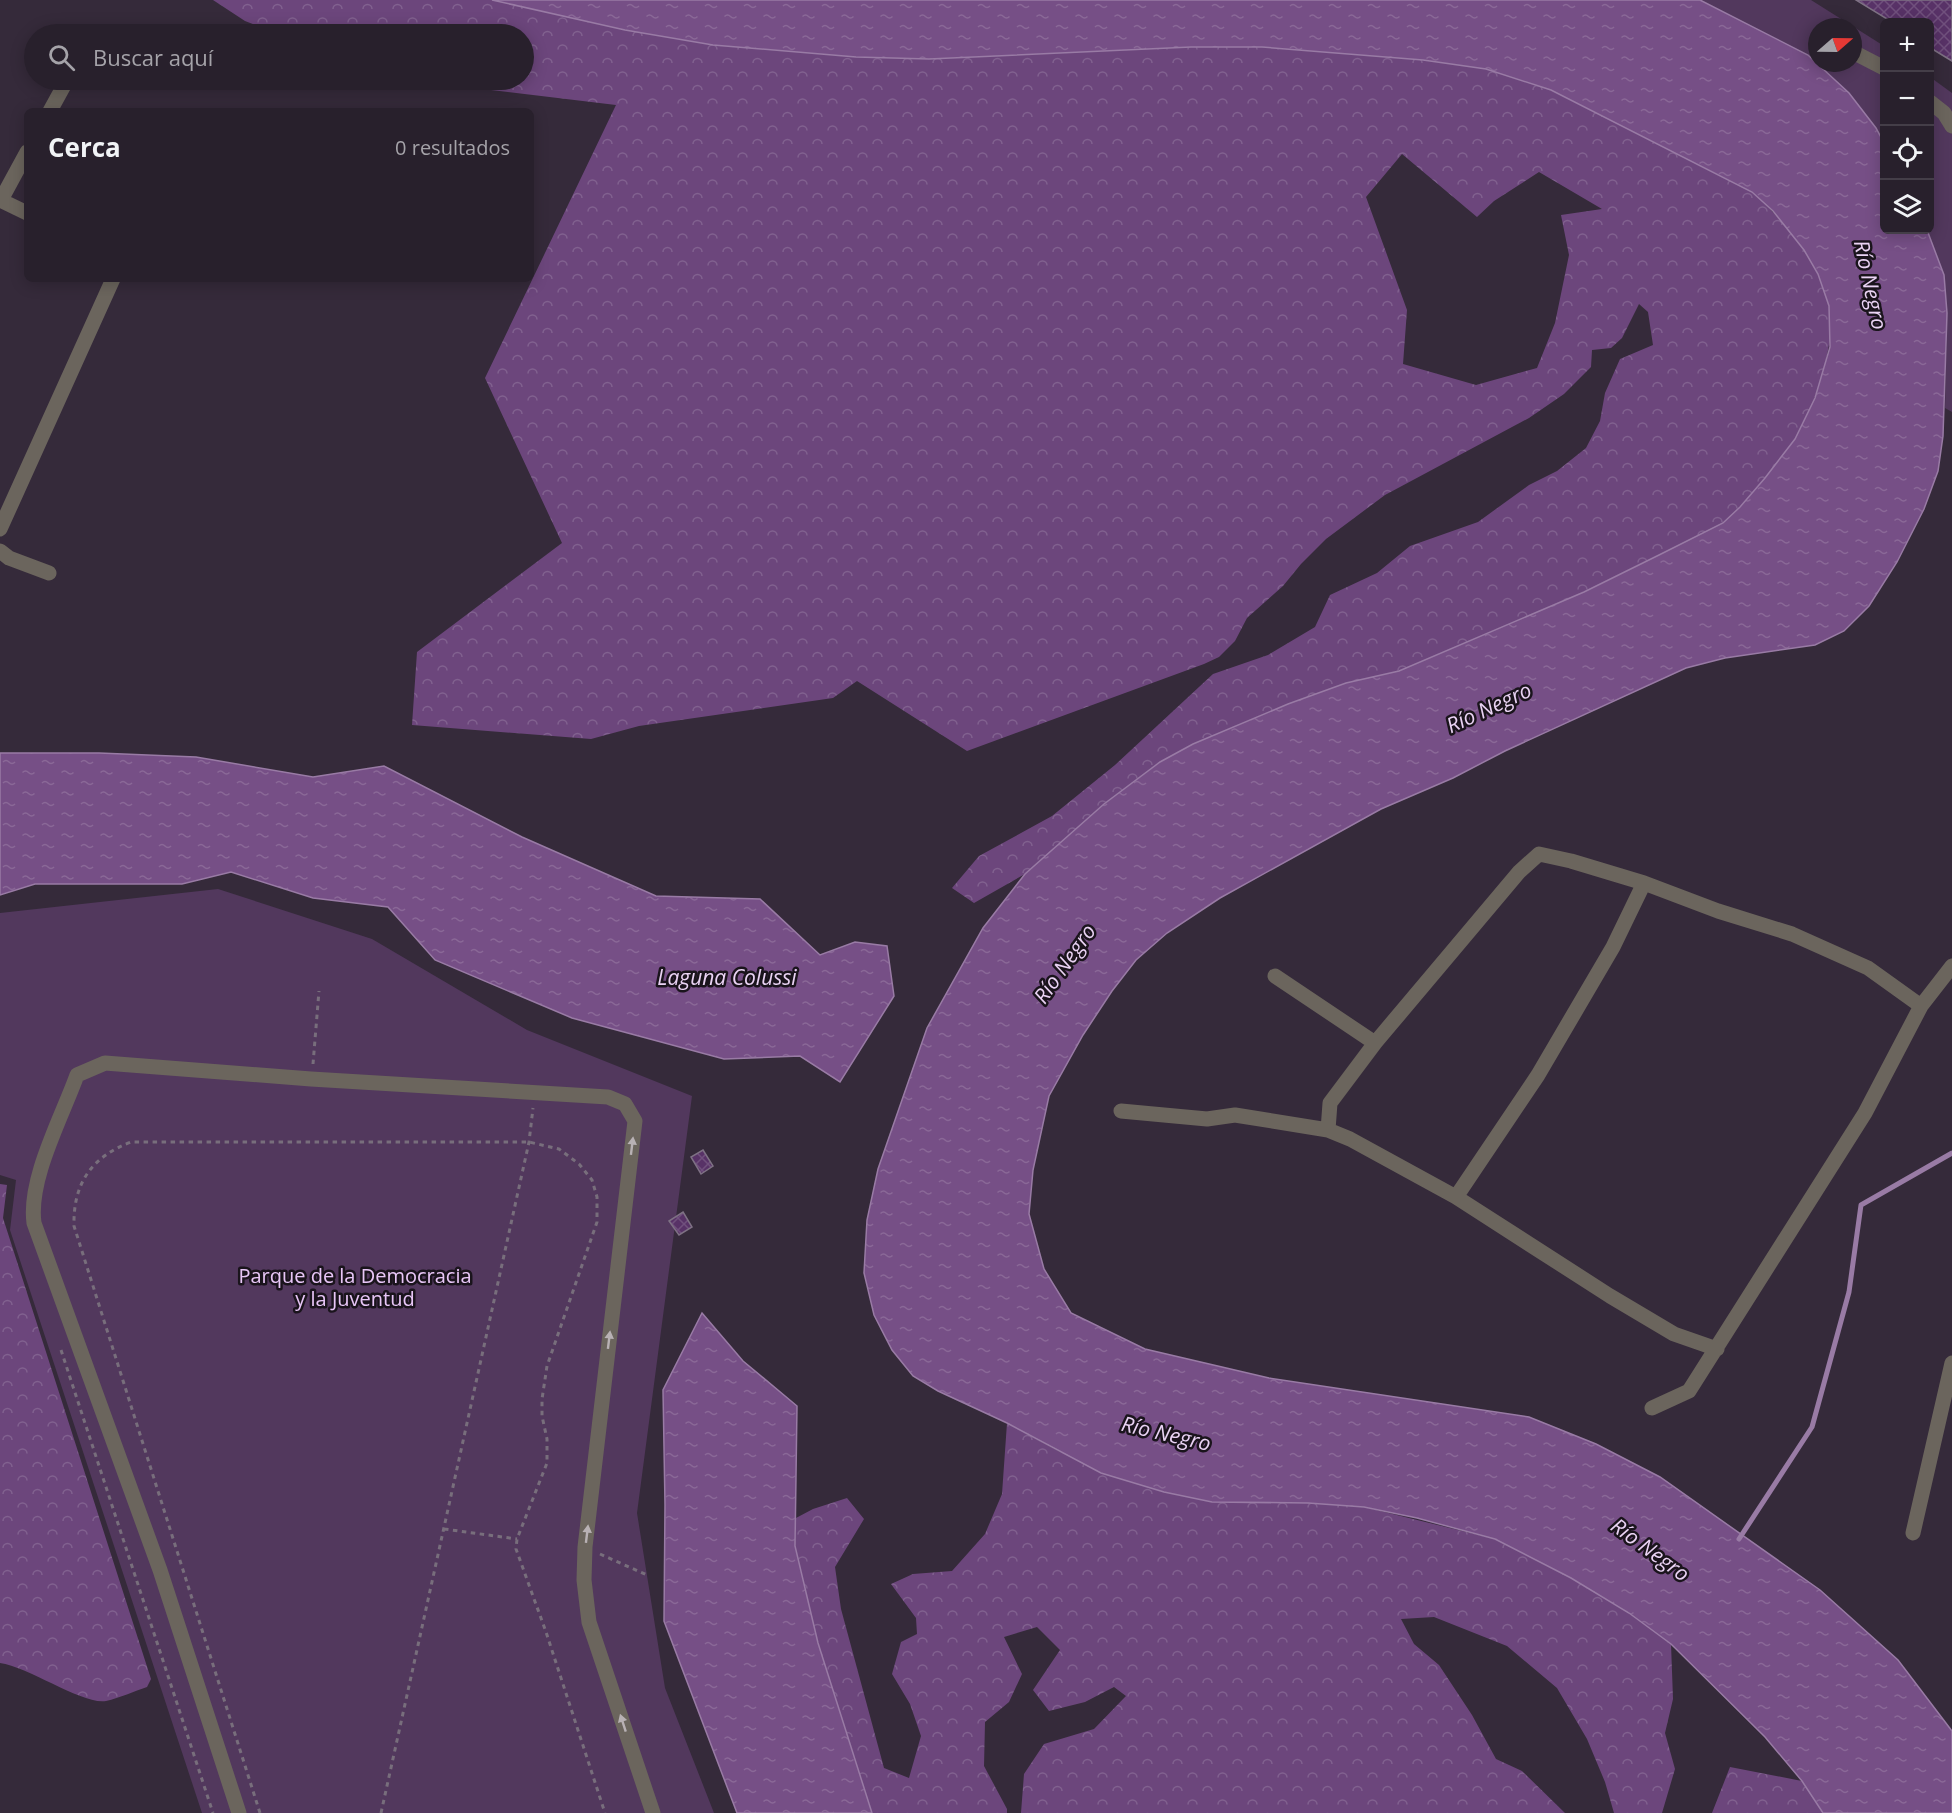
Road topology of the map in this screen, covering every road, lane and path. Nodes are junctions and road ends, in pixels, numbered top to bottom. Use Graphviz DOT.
graph roads {
  1 [pos="1862,57"];
  2 [pos="1880,66"];
  3 [pos="62,90"];
  4 [pos="1934,106"];
  5 [pos="52,108"];
  6 [pos="1952,126"];
  7 [pos="24,157"];
  8 [pos="0,200"];
  9 [pos="24,212"];
  10 [pos="112,282"];
  11 [pos="0,529"];
  12 [pos="0,551"];
  13 [pos="49,573"];
  14 [pos="1644,883"];
  15 [pos="1952,966"];
  16 [pos="1275,976"];
  17 [pos="319,991"];
  18 [pos="1921,1006"];
  19 [pos="1375,1043"];
  20 [pos="311,1079"];
  21 [pos="535,1091"];
  22 [pos="1121,1111"];
  23 [pos="1328,1130"];
  24 [pos="529,1142"];
  25 [pos="1456,1197"];
  26 [pos="59,1345"];
  27 [pos="1716,1349"];
  28 [pos="1952,1363"];
  29 [pos="1652,1408"];
  30 [pos="444,1529"];
  31 [pos="1913,1533"];
  32 [pos="517,1539"];
  33 [pos="595,1561"];
  34 [pos="647,1575"];
  35 [pos="213,1813"];
  36 [pos="239,1813"];
  37 [pos="260,1813"];
  38 [pos="381,1813"];
  39 [pos="605,1813"];
  40 [pos="653,1813"];
  1 -- 2 [label="street"];
  3 -- 5 [label="street"];
  4 -- 6 [label="street"];
  7 -- 8 [label="street"];
  8 -- 9 [label="street"];
  10 -- 11 [label="street"];
  12 -- 13 [label="street"];
  14 -- 18 [label="street"];
  14 -- 19 [label="street"];
  14 -- 25 [label="street"];
  15 -- 18 [label="street"];
  16 -- 19 [label="street"];
  17 -- 20 [label="path"];
  18 -- 27 [label="street"];
  19 -- 23 [label="street"];
  20 -- 21 [label="street"];
  20 -- 36 [label="street"];
  21 -- 24 [label="path"];
  40 -- 21 [label="street, one-way"];
  22 -- 23 [label="street"];
  23 -- 25 [label="street"];
  24 -- 30 [label="path"];
  24 -- 32 [label="path"];
  24 -- 37 [label="path"];
  25 -- 27 [label="street"];
  26 -- 35 [label="path"];
  27 -- 29 [label="street"];
  28 -- 31 [label="street"];
  30 -- 32 [label="path"];
  30 -- 38 [label="path"];
  32 -- 39 [label="path"];
  33 -- 34 [label="path"];
}
